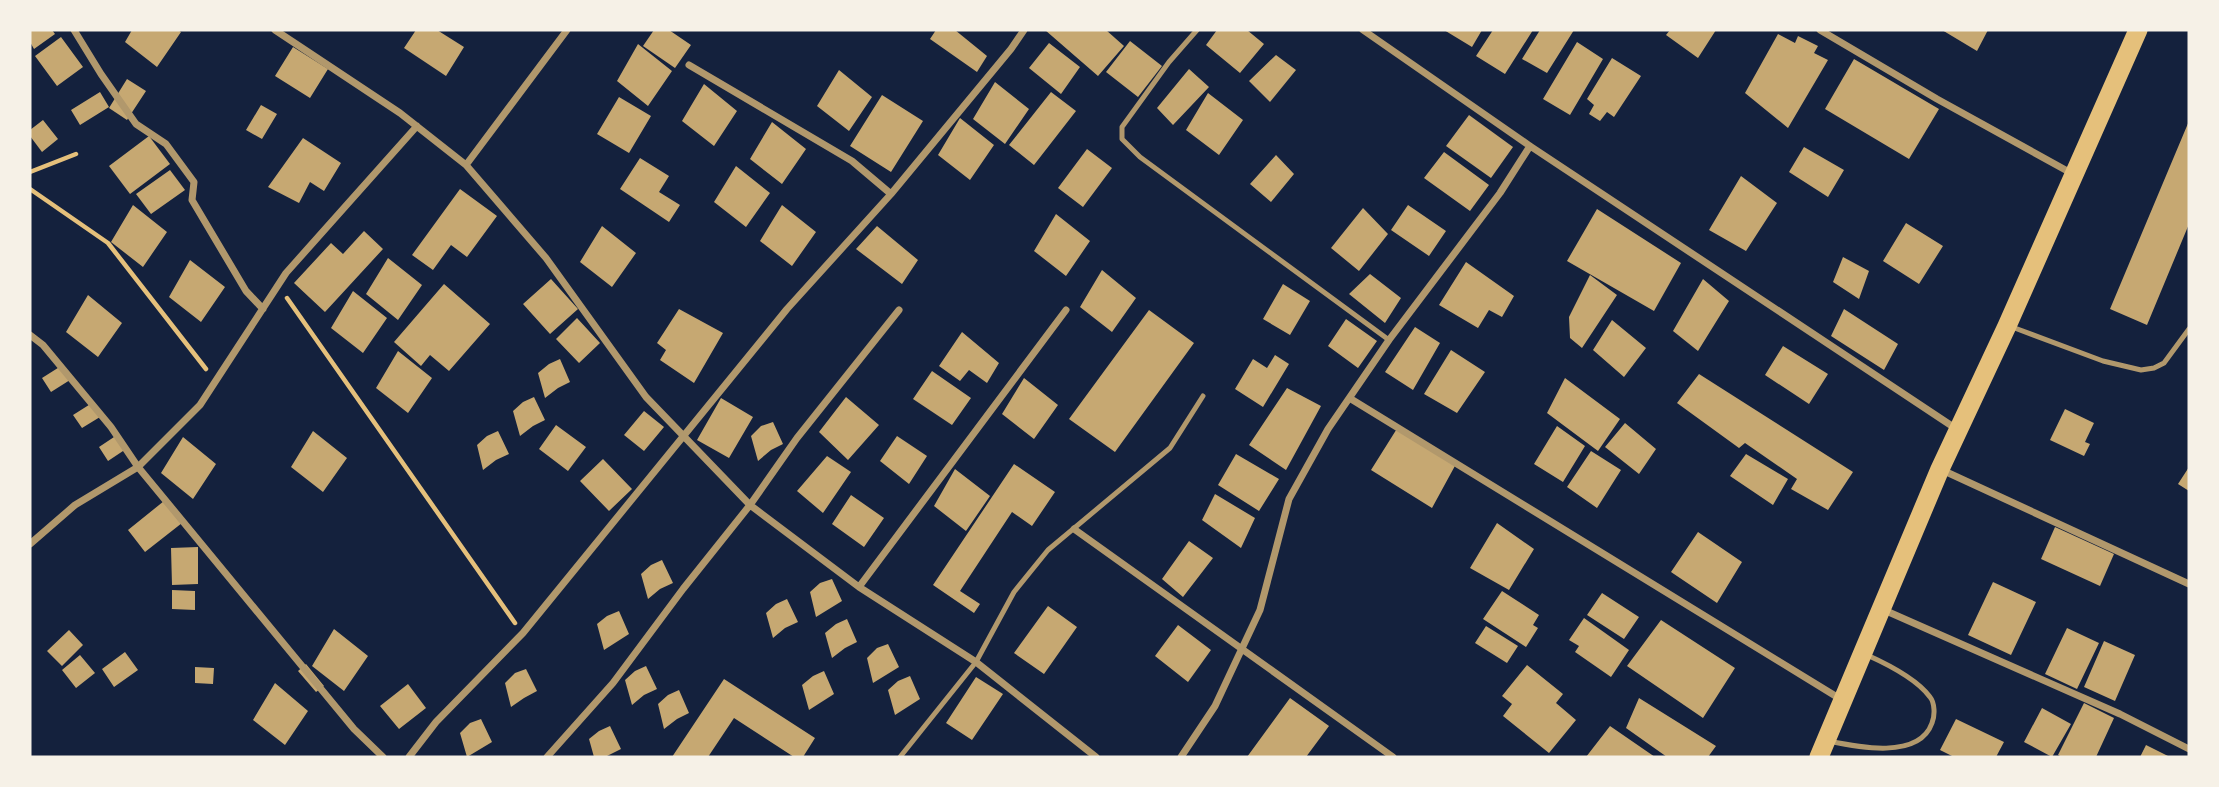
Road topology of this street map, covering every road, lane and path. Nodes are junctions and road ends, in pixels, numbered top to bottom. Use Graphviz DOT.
graph roads {
  1 [pos="74,30"];
  2 [pos="275,30"];
  3 [pos="567,30"];
  4 [pos="1024,30"];
  5 [pos="1197,30"];
  6 [pos="1363,30"];
  7 [pos="1820,30"];
  8 [pos="2138,30"];
  9 [pos="689,65"];
  10 [pos="417,126"];
  11 [pos="1530,146"];
  12 [pos="76,154"];
  13 [pos="466,165"];
  14 [pos="30,172"];
  15 [pos="2073,174"];
  16 [pos="30,189"];
  17 [pos="891,194"];
  18 [pos="278,286"];
  19 [pos="263,309"];
  20 [pos="899,310"];
  21 [pos="1066,310"];
  22 [pos="2007,326"];
  23 [pos="2189,329"];
  24 [pos="30,335"];
  25 [pos="1389,340"];
  26 [pos="215,381"];
  27 [pos="1203,396"];
  28 [pos="1351,399"];
  29 [pos="1959,431"];
  30 [pos="684,436"];
  31 [pos="138,467"];
  32 [pos="1940,469"];
  33 [pos="750,505"];
  34 [pos="1074,529"];
  35 [pos="30,544"];
  36 [pos="2189,584"];
  37 [pos="859,587"];
  38 [pos="1880,608"];
  39 [pos="523,633"];
  40 [pos="1241,649"];
  41 [pos="1861,652"];
  42 [pos="975,662"];
  43 [pos="1842,700"];
  44 [pos="1823,749"];
  45 [pos="2189,749"];
  46 [pos="383,757"];
  47 [pos="410,757"];
  48 [pos="547,757"];
  49 [pos="900,757"];
  50 [pos="1096,757"];
  51 [pos="1181,757"];
  52 [pos="1393,757"];
  1 -- 19 [label="street"];
  2 -- 10 [label="street"];
  3 -- 13 [label="street"];
  4 -- 17 [label="street"];
  5 -- 25 [label="lane"];
  6 -- 11 [label="street"];
  7 -- 15 [label="street"];
  8 -- 15 [label="highway"];
  9 -- 17 [label="street"];
  10 -- 13 [label="street"];
  10 -- 18 [label="street"];
  11 -- 25 [label="street"];
  11 -- 29 [label="street"];
  12 -- 14 [label="path"];
  13 -- 30 [label="street"];
  15 -- 22 [label="highway"];
  16 -- 26 [label="path"];
  17 -- 30 [label="street"];
  18 -- 19 [label="street"];
  18 -- 39 [label="path"];
  19 -- 26 [label="street"];
  20 -- 33 [label="street"];
  21 -- 37 [label="street"];
  22 -- 23 [label="lane"];
  22 -- 29 [label="highway"];
  24 -- 31 [label="street"];
  25 -- 28 [label="street"];
  26 -- 31 [label="street"];
  27 -- 34 [label="lane"];
  28 -- 40 [label="street"];
  28 -- 43 [label="street"];
  29 -- 32 [label="highway"];
  30 -- 33 [label="street"];
  30 -- 39 [label="street"];
  31 -- 35 [label="street"];
  31 -- 46 [label="street"];
  32 -- 36 [label="street"];
  32 -- 38 [label="highway"];
  33 -- 37 [label="street"];
  33 -- 48 [label="street"];
  34 -- 40 [label="street"];
  34 -- 42 [label="lane"];
  37 -- 42 [label="street"];
  38 -- 41 [label="highway"];
  38 -- 45 [label="street"];
  39 -- 47 [label="street"];
  40 -- 51 [label="street"];
  40 -- 52 [label="street"];
  41 -- 43 [label="highway"];
  41 -- 44 [label="lane"];
  42 -- 49 [label="lane"];
  42 -- 50 [label="street"];
  43 -- 44 [label="highway"];
}
